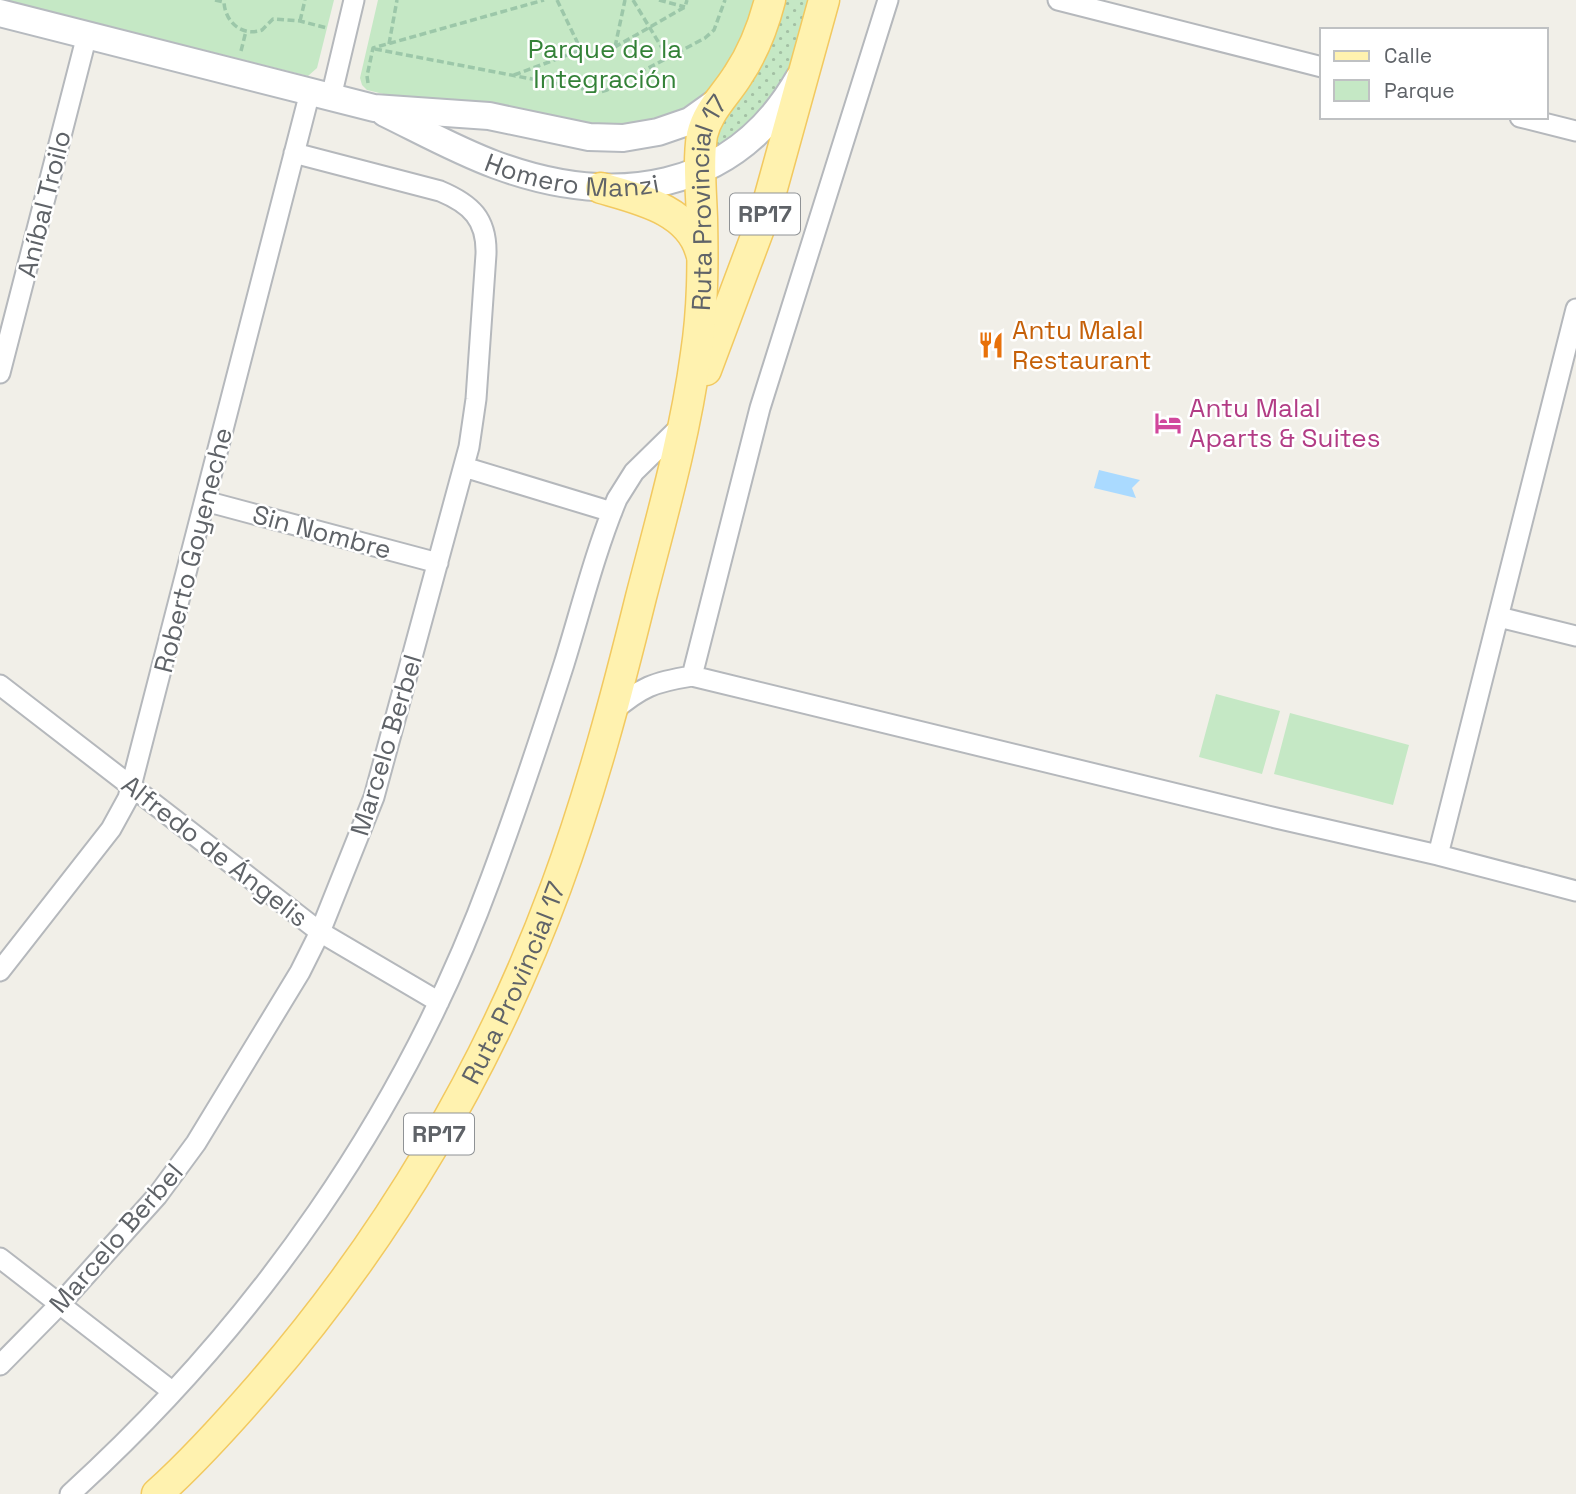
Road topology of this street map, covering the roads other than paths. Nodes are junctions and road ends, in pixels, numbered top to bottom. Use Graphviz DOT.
graph roads {
  1 [pos="354,0"];
  2 [pos="771,0"];
  3 [pos="824,0"];
  4 [pos="888,0"];
  5 [pos="1058,0"];
  6 [pos="0,13"];
  7 [pos="87,35"];
  8 [pos="809,55"];
  9 [pos="1320,66"];
  10 [pos="321,94"];
  11 [pos="373,98"];
  12 [pos="718,101"];
  13 [pos="1528,119"];
  14 [pos="1576,131"];
  15 [pos="294,153"];
  16 [pos="701,170"];
  17 [pos="601,188"];
  18 [pos="703,259"];
  19 [pos="1576,309"];
  20 [pos="0,373"];
  21 [pos="685,422"];
  22 [pos="464,467"];
  23 [pos="205,501"];
  24 [pos="612,512"];
  25 [pos="438,563"];
  26 [pos="1499,617"];
  27 [pos="1576,636"];
  28 [pos="692,676"];
  29 [pos="0,685"];
  30 [pos="612,712"];
  31 [pos="132,787"];
  32 [pos="1438,855"];
  33 [pos="1576,891"];
  34 [pos="320,932"];
  35 [pos="0,971"];
  36 [pos="439,1002"];
  37 [pos="0,1258"];
  38 [pos="60,1304"];
  39 [pos="0,1365"];
  40 [pos="173,1392"];
  41 [pos="70,1494"];
  42 [pos="157,1494"];
  1 -- 10 [label="street, Roberto Goyeneche"];
  2 -- 12 [label="main road, Ruta Provincial 17 / RP17"];
  3 -- 8 [label="main road, Ruta Provincial 17 / RP17"];
  4 -- 28 [label="street"];
  5 -- 9 [label="street"];
  6 -- 7 [label="main road, Homero Manzi"];
  7 -- 10 [label="main road, Homero Manzi"];
  7 -- 20 [label="street, Aníbal Troilo"];
  8 -- 16 [label="main road, Homero Manzi"];
  8 -- 21 [label="main road, Ruta Provincial 17 / RP17"];
  10 -- 11 [label="main road, Homero Manzi"];
  10 -- 15 [label="street, Roberto Goyeneche"];
  11 -- 12 [label="main road, Homero Manzi"];
  11 -- 17 [label="main road, Homero Manzi"];
  12 -- 16 [label="main road, Ruta Provincial 17 / RP17"];
  13 -- 14 [label="street"];
  15 -- 22 [label="street, Marcelo Berbel"];
  15 -- 23 [label="street, Roberto Goyeneche"];
  16 -- 17 [label="main road, Homero Manzi"];
  16 -- 18 [label="main road, Ruta Provincial 17 / RP17"];
  17 -- 18 [label="main road"];
  18 -- 21 [label="main road, Ruta Provincial 17 / RP17"];
  19 -- 26 [label="street"];
  21 -- 24 [label="street"];
  21 -- 30 [label="main road, Ruta Provincial 17 / RP17"];
  22 -- 24 [label="street"];
  22 -- 25 [label="street, Marcelo Berbel"];
  23 -- 25 [label="street, Sin Nombre"];
  23 -- 31 [label="street, Roberto Goyeneche"];
  24 -- 36 [label="street"];
  25 -- 34 [label="street, Marcelo Berbel"];
  26 -- 27 [label="street"];
  26 -- 32 [label="street"];
  28 -- 30 [label="street"];
  28 -- 32 [label="street"];
  29 -- 31 [label="street, Alfredo de Ángelis"];
  30 -- 42 [label="main road, Ruta Provincial 17 / RP17"];
  31 -- 34 [label="street, Alfredo de Ángelis"];
  31 -- 35 [label="street, Roberto Goyeneche"];
  32 -- 33 [label="street"];
  34 -- 36 [label="street, Alfredo de Ángelis"];
  34 -- 38 [label="street, Marcelo Berbel"];
  36 -- 40 [label="street"];
  37 -- 38 [label="street"];
  38 -- 39 [label="street, Marcelo Berbel"];
  38 -- 40 [label="street"];
  40 -- 41 [label="street"];
}
